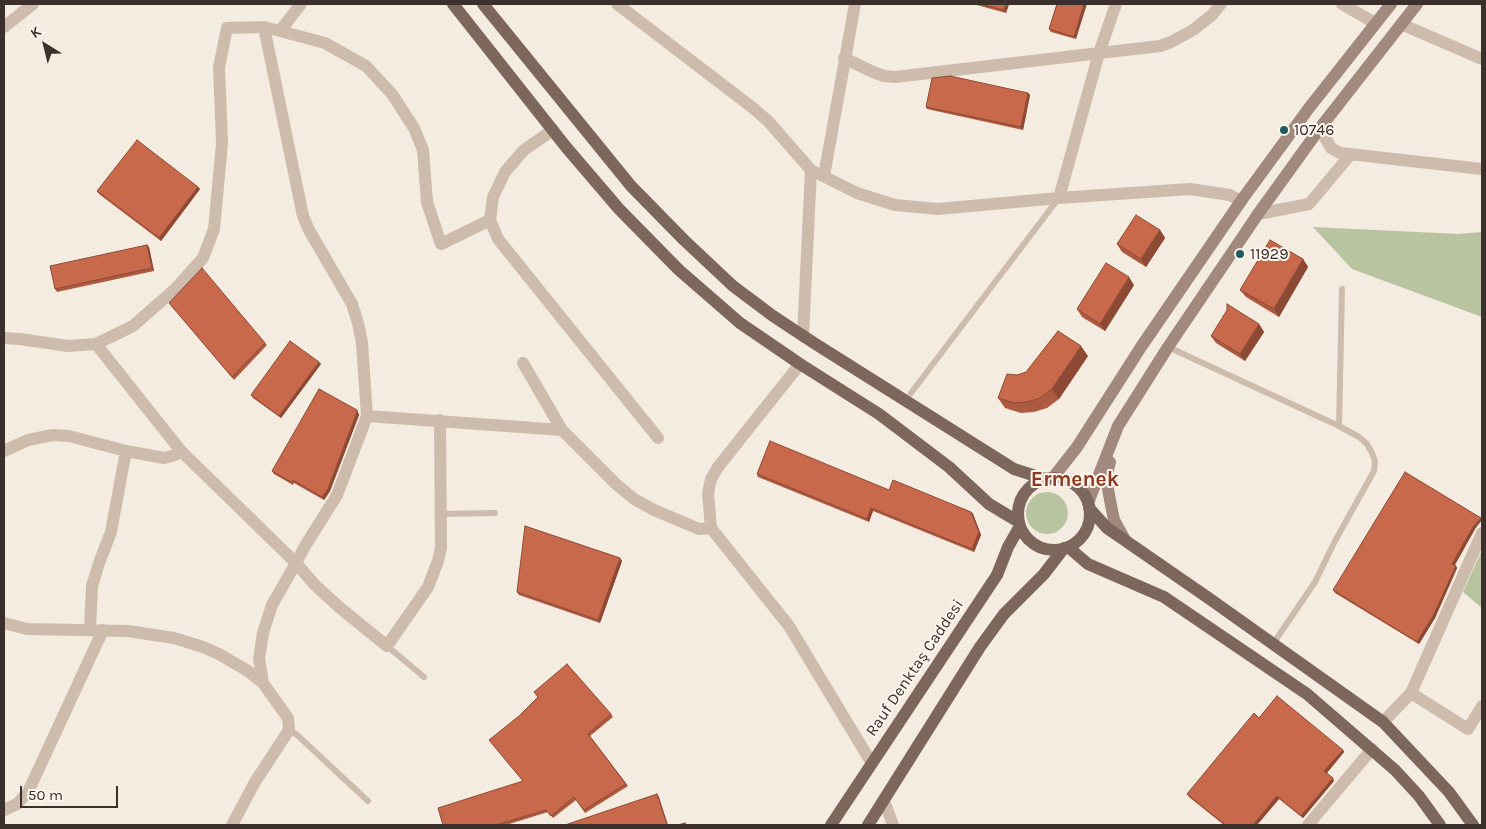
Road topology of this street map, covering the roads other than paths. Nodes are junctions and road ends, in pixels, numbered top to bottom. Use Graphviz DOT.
graph roads {
  1 [pos="33,4"];
  2 [pos="301,4"];
  3 [pos="453,4"];
  4 [pos="483,4"];
  5 [pos="617,4"];
  6 [pos="854,4"];
  7 [pos="1116,4"];
  8 [pos="1220,4"];
  9 [pos="1342,4"];
  10 [pos="1391,4"];
  11 [pos="1417,4"];
  12 [pos="1375,23"];
  13 [pos="1401,24"];
  14 [pos="4,27"];
  15 [pos="264,27"];
  16 [pos="280,31"];
  17 [pos="1099,54"];
  18 [pos="844,58"];
  19 [pos="1482,59"];
  20 [pos="1320,128"];
  21 [pos="553,130"];
  22 [pos="1351,154"];
  23 [pos="1482,169"];
  24 [pos="811,170"];
  25 [pos="824,176"];
  26 [pos="1059,198"];
  27 [pos="1241,201"];
  28 [pos="1258,214"];
  29 [pos="490,220"];
  30 [pos="1342,288"];
  31 [pos="803,336"];
  32 [pos="4,338"];
  33 [pos="96,344"];
  34 [pos="1168,347"];
  35 [pos="523,363"];
  36 [pos="800,364"];
  37 [pos="911,393"];
  38 [pos="367,416"];
  39 [pos="440,420"];
  40 [pos="1118,426"];
  41 [pos="1339,426"];
  42 [pos="562,430"];
  43 [pos="658,438"];
  44 [pos="4,451"];
  45 [pos="126,451"];
  46 [pos="181,451"];
  47 [pos="1049,479"];
  48 [pos="1088,506"];
  49 [pos="495,513"];
  50 [pos="440,514"];
  51 [pos="1020,524"];
  52 [pos="711,528"];
  53 [pos="1482,533"];
  54 [pos="1125,540"];
  55 [pos="1066,548"];
  56 [pos="296,563"];
  57 [pos="4,623"];
  58 [pos="90,629"];
  59 [pos="103,630"];
  60 [pos="1273,644"];
  61 [pos="387,646"];
  62 [pos="424,676"];
  63 [pos="263,684"];
  64 [pos="1411,694"];
  65 [pos="1482,706"];
  66 [pos="1383,722"];
  67 [pos="289,730"];
  68 [pos="1372,748"];
  69 [pos="871,762"];
  70 [pos="884,800"];
  71 [pos="368,801"];
  72 [pos="4,810"];
  73 [pos="232,825"];
  74 [pos="831,825"];
  75 [pos="868,825"];
  76 [pos="893,825"];
  77 [pos="1308,825"];
  78 [pos="1440,825"];
  79 [pos="1473,825"];
  1 -- 14 [label="street"];
  2 -- 16 [label="street"];
  3 -- 21 [label="main road"];
  4 -- 31 [label="main road"];
  5 -- 24 [label="street"];
  6 -- 18 [label="street"];
  7 -- 17 [label="street"];
  8 -- 17 [label="street"];
  9 -- 12 [label="street"];
  10 -- 12 [label="street"];
  11 -- 13 [label="street"];
  12 -- 27 [label="street"];
  13 -- 19 [label="street"];
  13 -- 20 [label="street"];
  15 -- 16 [label="street"];
  15 -- 33 [label="street"];
  15 -- 38 [label="street"];
  16 -- 29 [label="street"];
  17 -- 18 [label="street"];
  17 -- 26 [label="street"];
  18 -- 25 [label="street"];
  20 -- 22 [label="street"];
  20 -- 28 [label="street"];
  21 -- 29 [label="street"];
  21 -- 36 [label="main road"];
  22 -- 23 [label="street"];
  22 -- 28 [label="street"];
  24 -- 25 [label="street"];
  24 -- 31 [label="street"];
  25 -- 26 [label="street"];
  26 -- 27 [label="street"];
  26 -- 37 [label="lane"];
  27 -- 28 [label="street"];
  27 -- 47 [label="street"];
  28 -- 34 [label="street"];
  29 -- 43 [label="street"];
  30 -- 41 [label="lane"];
  31 -- 47 [label="main road"];
  32 -- 33 [label="street"];
  33 -- 46 [label="street"];
  34 -- 40 [label="street"];
  34 -- 41 [label="lane"];
  35 -- 42 [label="street"];
  36 -- 51 [label="main road"];
  36 -- 52 [label="street"];
  38 -- 39 [label="street"];
  38 -- 56 [label="street"];
  39 -- 42 [label="street"];
  39 -- 50 [label="street"];
  40 -- 48 [label="street"];
  40 -- 54 [label="street"];
  41 -- 60 [label="lane"];
  42 -- 52 [label="street"];
  44 -- 45 [label="street"];
  45 -- 46 [label="street"];
  45 -- 58 [label="street"];
  46 -- 56 [label="street"];
  47 -- 48 [label="main road"];
  47 -- 51 [label="main road"];
  48 -- 54 [label="main road"];
  48 -- 55 [label="main road"];
  49 -- 50 [label="lane"];
  50 -- 61 [label="street"];
  51 -- 55 [label="main road"];
  51 -- 69 [label="main road, Rauf Denktaş Caddesi"];
  52 -- 69 [label="street"];
  53 -- 64 [label="street"];
  54 -- 60 [label="main road"];
  55 -- 68 [label="main road"];
  55 -- 70 [label="main road"];
  56 -- 61 [label="street"];
  56 -- 63 [label="street"];
  57 -- 58 [label="street"];
  58 -- 59 [label="street"];
  59 -- 63 [label="street"];
  59 -- 72 [label="street"];
  60 -- 66 [label="main road"];
  61 -- 62 [label="lane"];
  63 -- 67 [label="street"];
  64 -- 65 [label="street"];
  64 -- 66 [label="street"];
  66 -- 79 [label="main road"];
  67 -- 71 [label="lane"];
  67 -- 73 [label="street"];
  68 -- 77 [label="street"];
  68 -- 78 [label="main road"];
  69 -- 74 [label="main road, Rauf Denktaş Caddesi"];
  70 -- 75 [label="main road"];
  70 -- 76 [label="street"];
}
